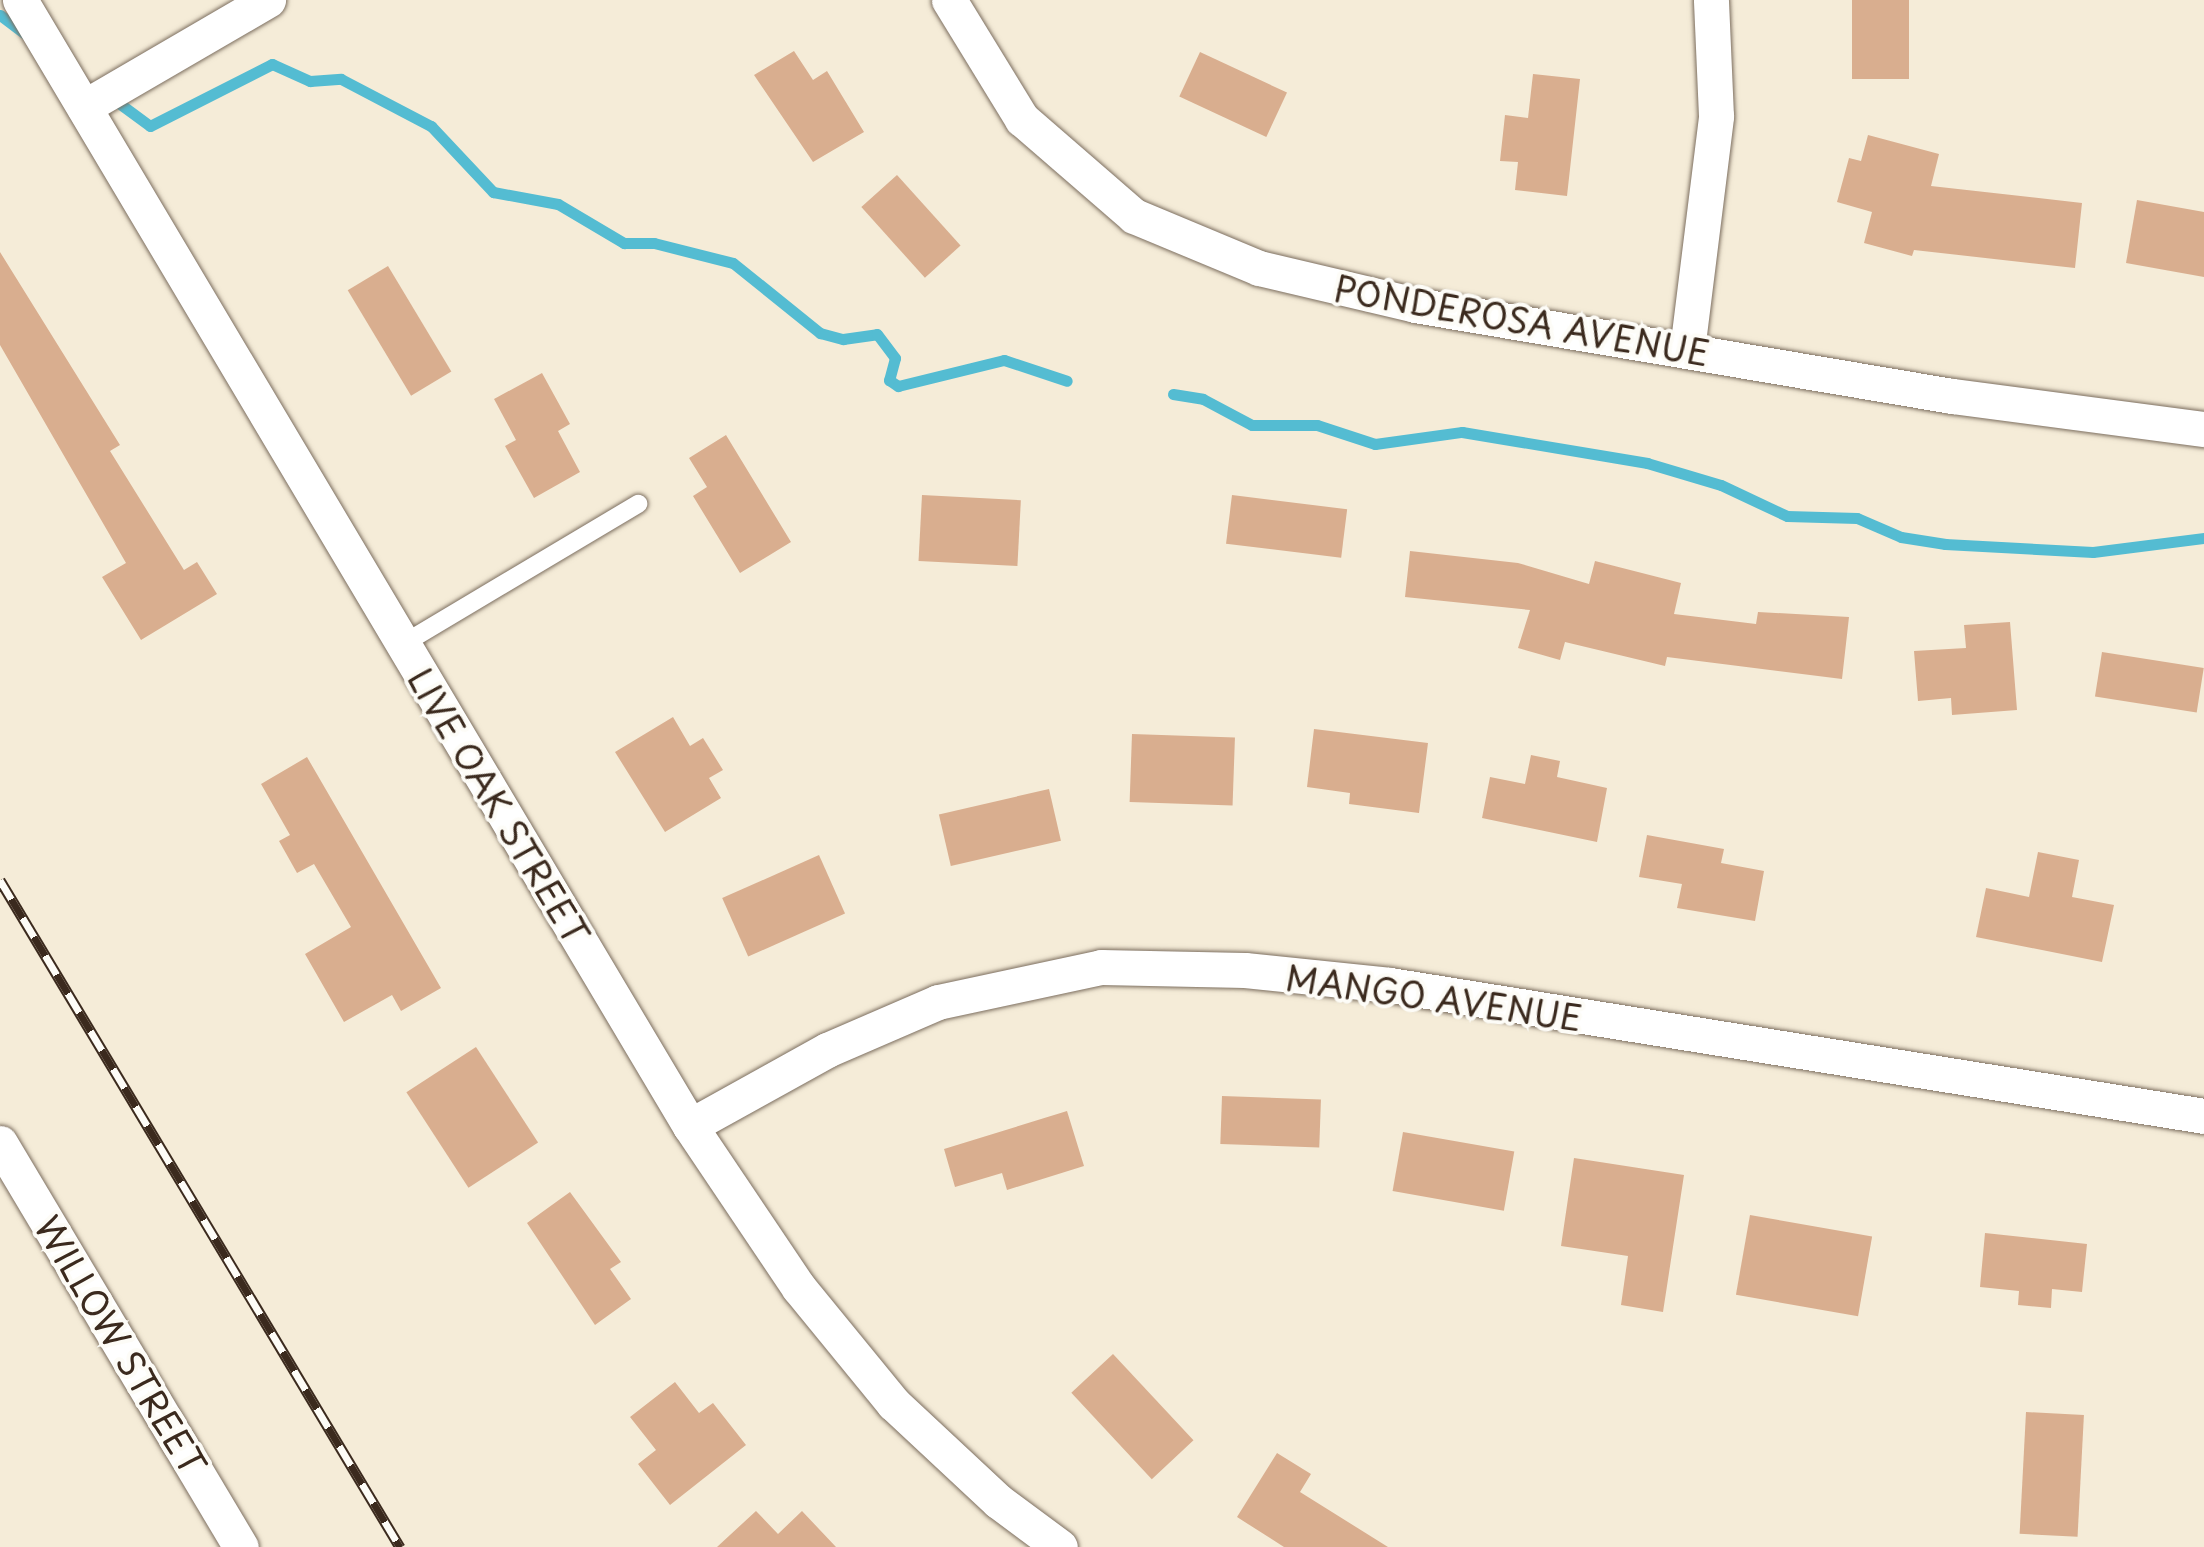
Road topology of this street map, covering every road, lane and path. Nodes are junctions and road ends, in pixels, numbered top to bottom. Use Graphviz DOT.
graph roads {
  1 [pos="20,0"];
  2 [pos="268,0"];
  3 [pos="949,0"];
  4 [pos="1711,0"];
  5 [pos="84,107"];
  6 [pos="1687,350"];
  7 [pos="2204,429"];
  8 [pos="638,504"];
  9 [pos="403,644"];
  10 [pos="2204,1116"];
  11 [pos="690,1126"];
  12 [pos="0,1143"];
  13 [pos="242,1547"];
  14 [pos="1060,1547"];
  1 -- 5 [label="street, LIVE OAK STREET"];
  2 -- 5 [label="street"];
  3 -- 6 [label="street, PONDEROSA AVENUE"];
  4 -- 6 [label="street"];
  5 -- 9 [label="street, LIVE OAK STREET"];
  6 -- 7 [label="street, PONDEROSA AVENUE"];
  8 -- 9 [label="lane"];
  9 -- 11 [label="street, LIVE OAK STREET"];
  10 -- 11 [label="street, MANGO AVENUE"];
  11 -- 14 [label="street, LIVE OAK STREET"];
  12 -- 13 [label="street, WILLOW STREET"];
}
